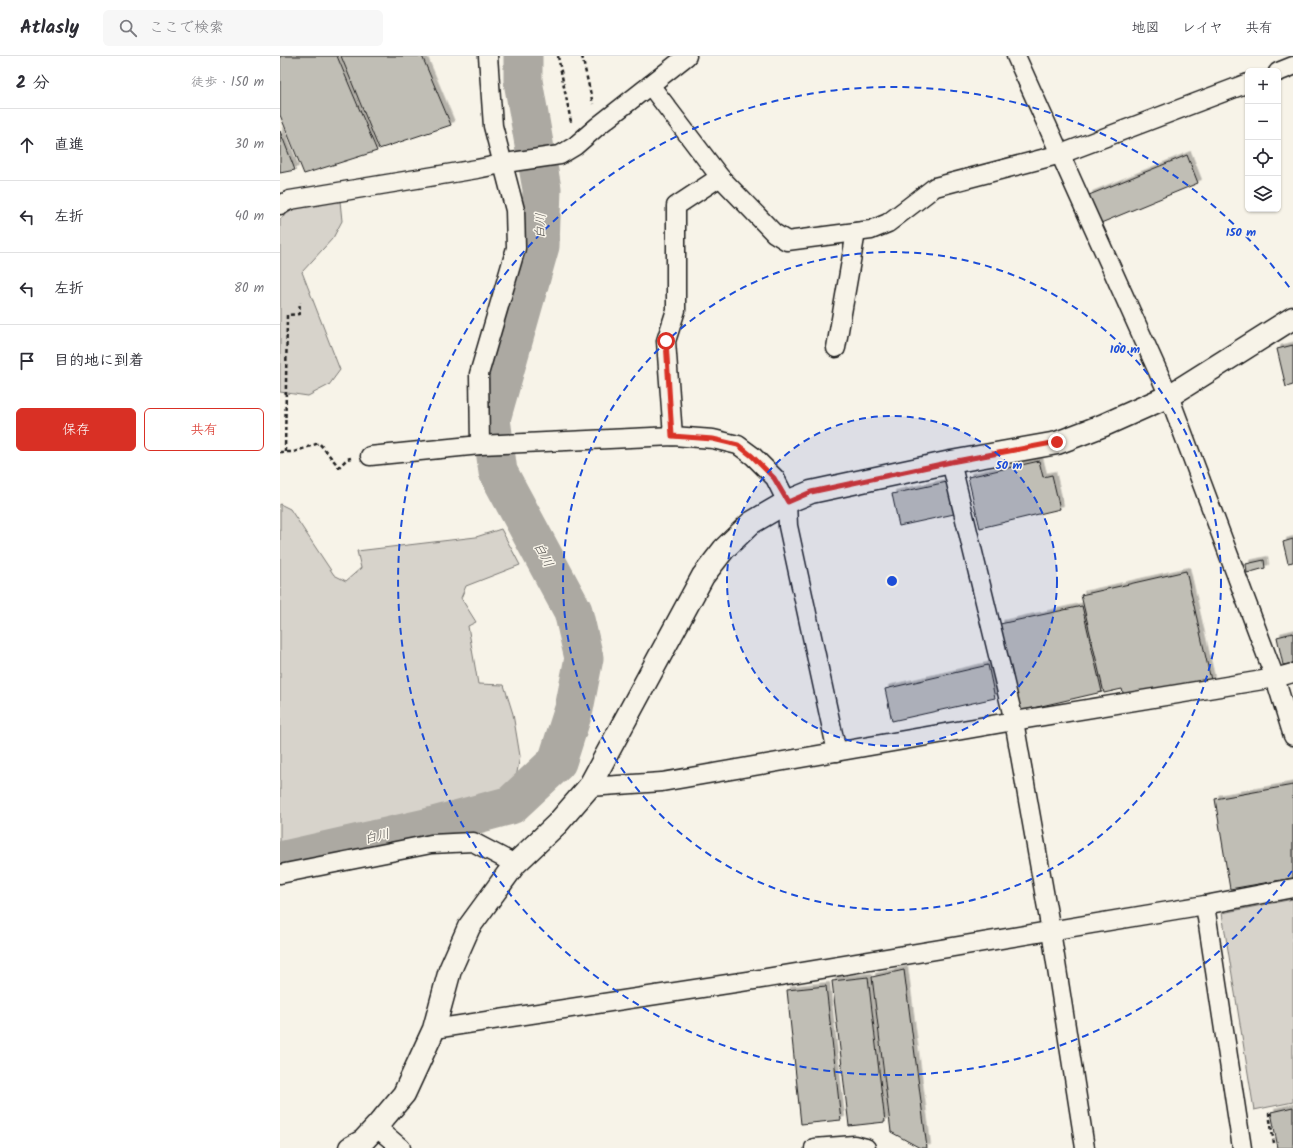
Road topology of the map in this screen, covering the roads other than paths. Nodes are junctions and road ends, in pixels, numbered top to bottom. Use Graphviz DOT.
graph roads {
  1 [pos="488,56"];
  2 [pos="686,56"];
  3 [pos="1016,56"];
  4 [pos="1293,66"];
  5 [pos="1281,71"];
  6 [pos="1245,84"];
  7 [pos="650,85"];
  8 [pos="1061,154"];
  9 [pos="507,163"];
  10 [pos="720,177"];
  11 [pos="280,205"];
  12 [pos="856,232"];
  13 [pos="1293,318"];
  14 [pos="836,348"];
  15 [pos="1169,396"];
  16 [pos="672,436"];
  17 [pos="480,445"];
  18 [pos="370,456"];
  19 [pos="951,462"];
  20 [pos="788,502"];
  21 [pos="1293,673"];
  22 [pos="1275,678"];
  23 [pos="1014,721"];
  24 [pos="1293,736"];
  25 [pos="837,752"];
  26 [pos="589,786"];
  27 [pos="516,864"];
  28 [pos="280,874"];
  29 [pos="1293,888"];
  30 [pos="1205,905"];
  31 [pos="1050,931"];
  32 [pos="434,1028"];
  33 [pos="376,1127"];
  34 [pos="350,1148"];
  35 [pos="401,1148"];
  36 [pos="814,1148"];
  37 [pos="866,1148"];
  38 [pos="1085,1148"];
  39 [pos="1242,1148"];
  1 -- 9 [label="street"];
  2 -- 7 [label="street"];
  3 -- 8 [label="street"];
  4 -- 5 [label="street"];
  6 -- 8 [label="street"];
  7 -- 9 [label="street"];
  7 -- 10 [label="street"];
  8 -- 12 [label="street"];
  8 -- 15 [label="street"];
  9 -- 11 [label="street"];
  9 -- 17 [label="street"];
  10 -- 12 [label="street"];
  10 -- 16 [label="street"];
  12 -- 14 [label="street"];
  13 -- 15 [label="street"];
  15 -- 19 [label="street"];
  15 -- 22 [label="street"];
  16 -- 17 [label="street"];
  16 -- 20 [label="street"];
  17 -- 18 [label="street"];
  19 -- 20 [label="street"];
  19 -- 23 [label="street"];
  20 -- 25 [label="street"];
  20 -- 26 [label="street"];
  21 -- 22 [label="street"];
  22 -- 23 [label="street"];
  22 -- 24 [label="street"];
  23 -- 25 [label="street"];
  23 -- 31 [label="street"];
  25 -- 26 [label="street"];
  26 -- 27 [label="street"];
  27 -- 28 [label="street"];
  27 -- 32 [label="street"];
  29 -- 30 [label="street"];
  30 -- 31 [label="street"];
  30 -- 39 [label="street"];
  31 -- 32 [label="street"];
  31 -- 38 [label="street"];
  32 -- 33 [label="street"];
  33 -- 34 [label="street"];
  33 -- 35 [label="street"];
  36 -- 37 [label="street"];
}
